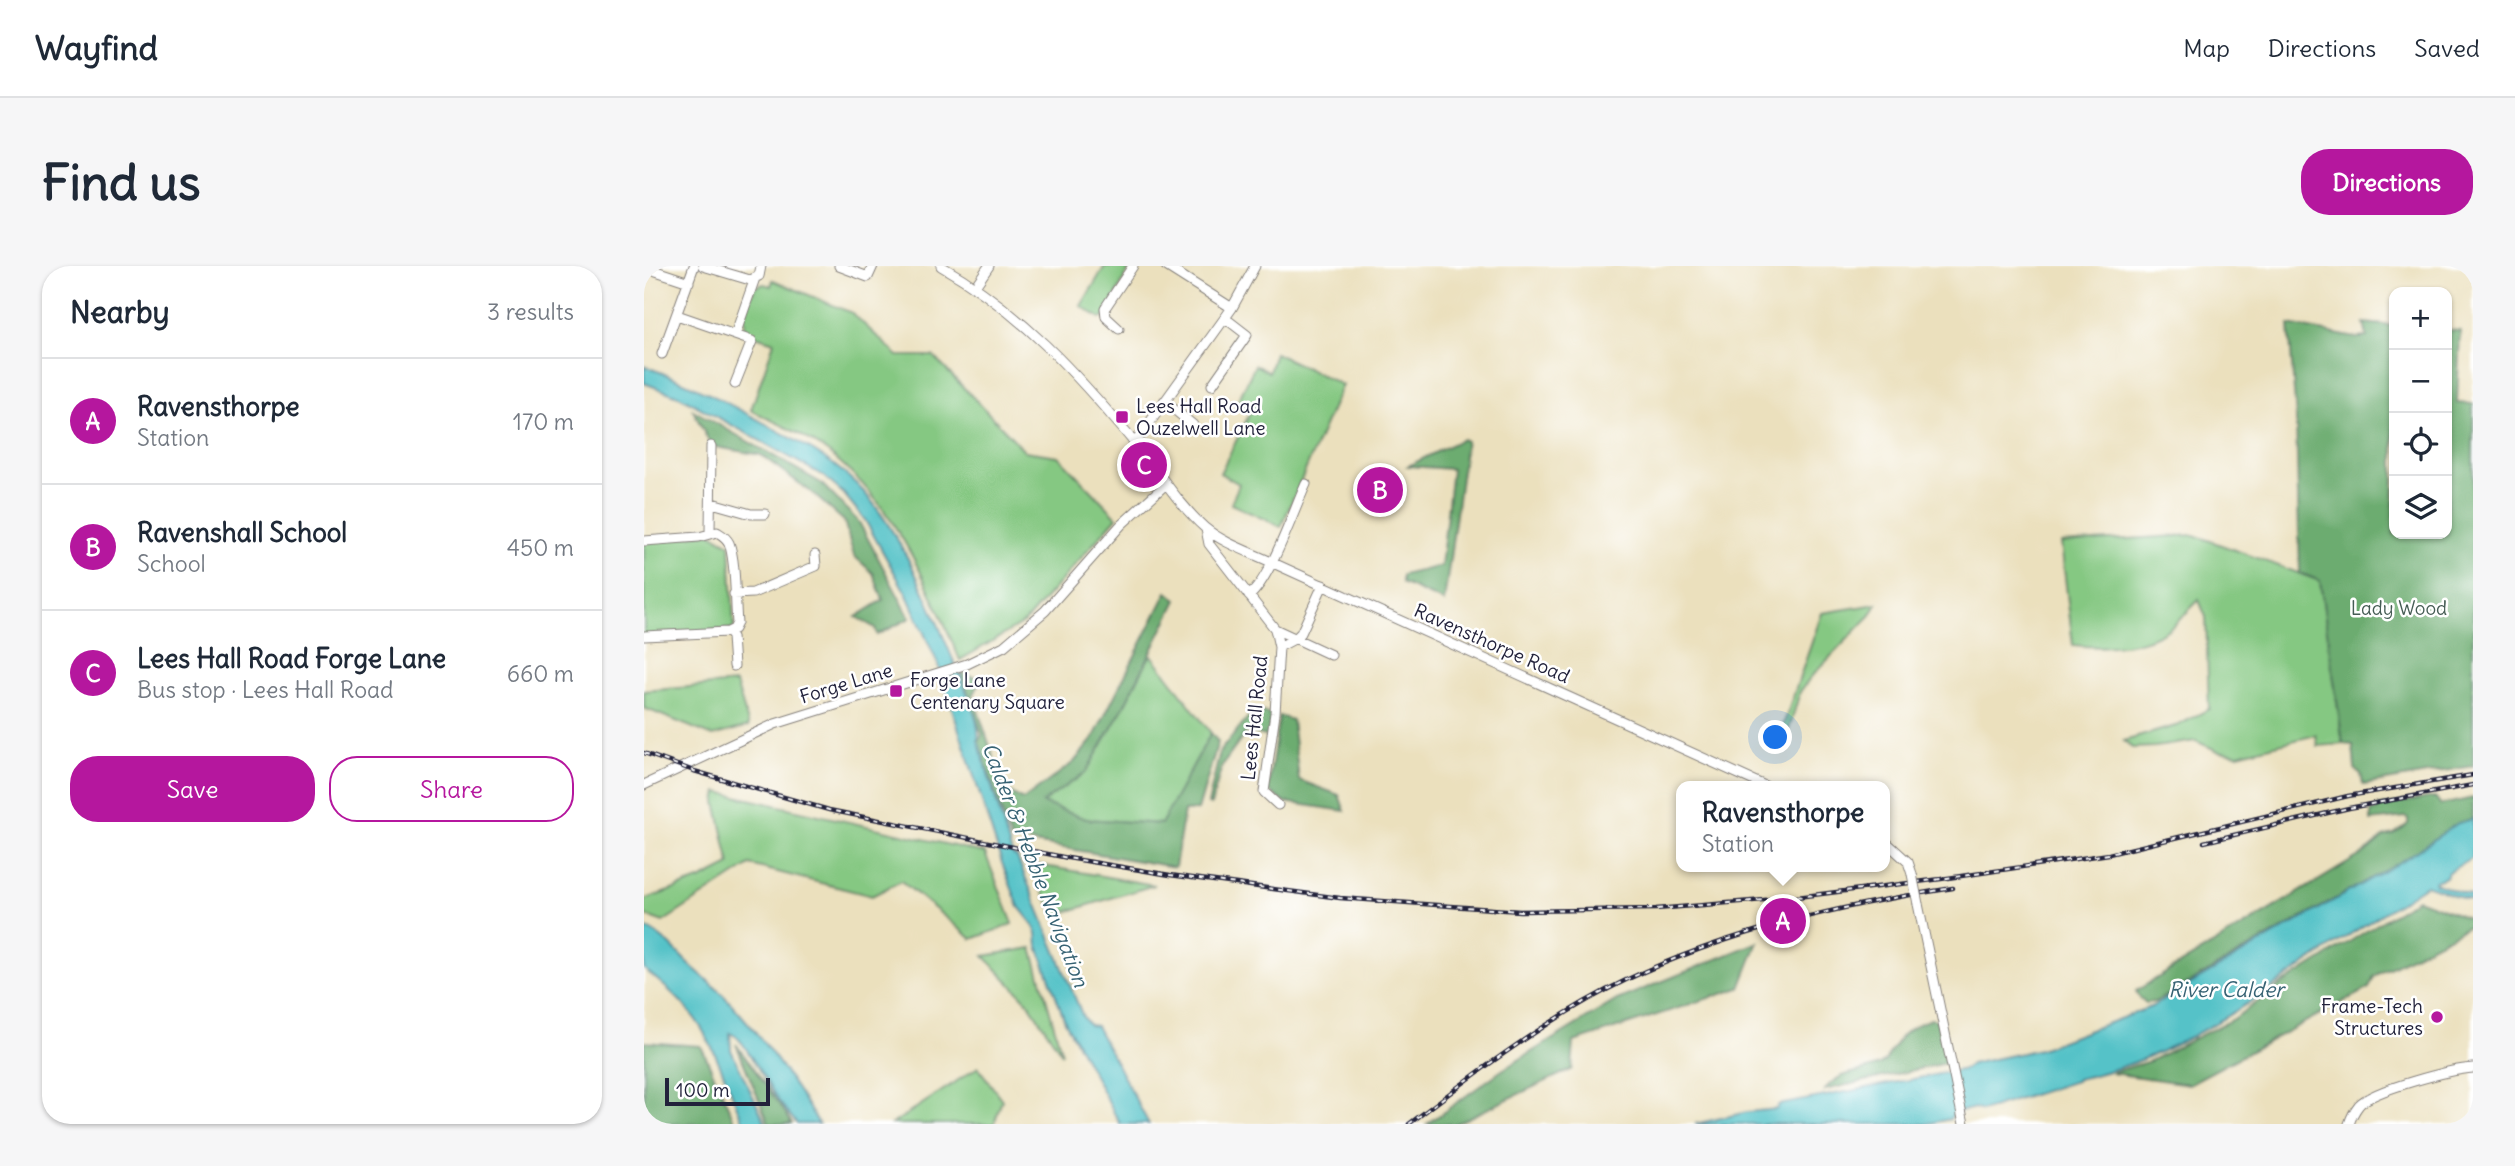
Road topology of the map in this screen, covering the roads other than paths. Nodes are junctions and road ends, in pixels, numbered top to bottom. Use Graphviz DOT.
graph roads {
  1 [pos="695,266"];
  2 [pos="703,266"];
  3 [pos="761,266"];
  4 [pos="839,266"];
  5 [pos="873,266"];
  6 [pos="941,266"];
  7 [pos="989,266"];
  8 [pos="1133,266"];
  9 [pos="1166,266"];
  10 [pos="1255,266"];
  11 [pos="644,267"];
  12 [pos="755,278"];
  13 [pos="690,282"];
  14 [pos="976,285"];
  15 [pos="1232,308"];
  16 [pos="677,315"];
  17 [pos="1224,318"];
  18 [pos="1119,329"];
  19 [pos="735,335"];
  20 [pos="662,355"];
  21 [pos="735,384"];
  22 [pos="1212,385"];
  23 [pos="1164,401"];
  24 [pos="1193,425"];
  25 [pos="1135,443"];
  26 [pos="711,446"];
  27 [pos="1166,484"];
  28 [pos="1306,484"];
  29 [pos="712,503"];
  30 [pos="765,514"];
  31 [pos="1206,529"];
  32 [pos="710,533"];
  33 [pos="644,541"];
  34 [pos="815,555"];
  35 [pos="1271,562"];
  36 [pos="1323,585"];
  37 [pos="734,594"];
  38 [pos="1249,596"];
  39 [pos="1275,628"];
  40 [pos="728,632"];
  41 [pos="644,636"];
  42 [pos="1296,638"];
  43 [pos="1279,647"];
  44 [pos="1331,655"];
  45 [pos="734,666"];
  46 [pos="1754,781"];
  47 [pos="644,785"];
  48 [pos="1278,806"];
  49 [pos="1890,844"];
  50 [pos="2473,1068"];
  51 [pos="2350,1121"];
  52 [pos="1965,1124"];
  1 -- 13 [label="street"];
  2 -- 12 [label="street"];
  3 -- 12 [label="street"];
  4 -- 5 [label="street"];
  6 -- 14 [label="street, Lees Hall Road"];
  7 -- 14 [label="street"];
  8 -- 18 [label="street"];
  9 -- 15 [label="street"];
  10 -- 15 [label="street"];
  11 -- 13 [label="street"];
  12 -- 19 [label="street"];
  13 -- 16 [label="street"];
  14 -- 25 [label="street, Lees Hall Road"];
  15 -- 17 [label="street"];
  16 -- 19 [label="street"];
  16 -- 20 [label="street"];
  17 -- 22 [label="street"];
  17 -- 23 [label="street"];
  19 -- 21 [label="street"];
  23 -- 24 [label="street"];
  23 -- 25 [label="street"];
  25 -- 27 [label="street, Lees Hall Road"];
  26 -- 29 [label="street"];
  27 -- 31 [label="street, Lees Hall Road"];
  27 -- 47 [label="street, Forge Lane"];
  28 -- 35 [label="street"];
  29 -- 30 [label="street"];
  29 -- 32 [label="street"];
  31 -- 35 [label="street, Ravensthorpe Road"];
  31 -- 38 [label="street, Lees Hall Road"];
  32 -- 33 [label="street"];
  32 -- 37 [label="street"];
  34 -- 37 [label="street"];
  35 -- 36 [label="street, Ravensthorpe Road"];
  35 -- 38 [label="street"];
  36 -- 42 [label="street"];
  36 -- 46 [label="street, Ravensthorpe Road"];
  37 -- 40 [label="street"];
  38 -- 39 [label="street, Lees Hall Road"];
  39 -- 42 [label="street, Lees Hall Road"];
  39 -- 43 [label="street, Lees Hall Road"];
  40 -- 41 [label="street"];
  40 -- 45 [label="street"];
  42 -- 43 [label="street"];
  42 -- 44 [label="street, Lees Hall Road"];
  43 -- 48 [label="street, Lees Hall Road"];
  49 -- 52 [label="street, bridge"];
  50 -- 51 [label="street"];
}
